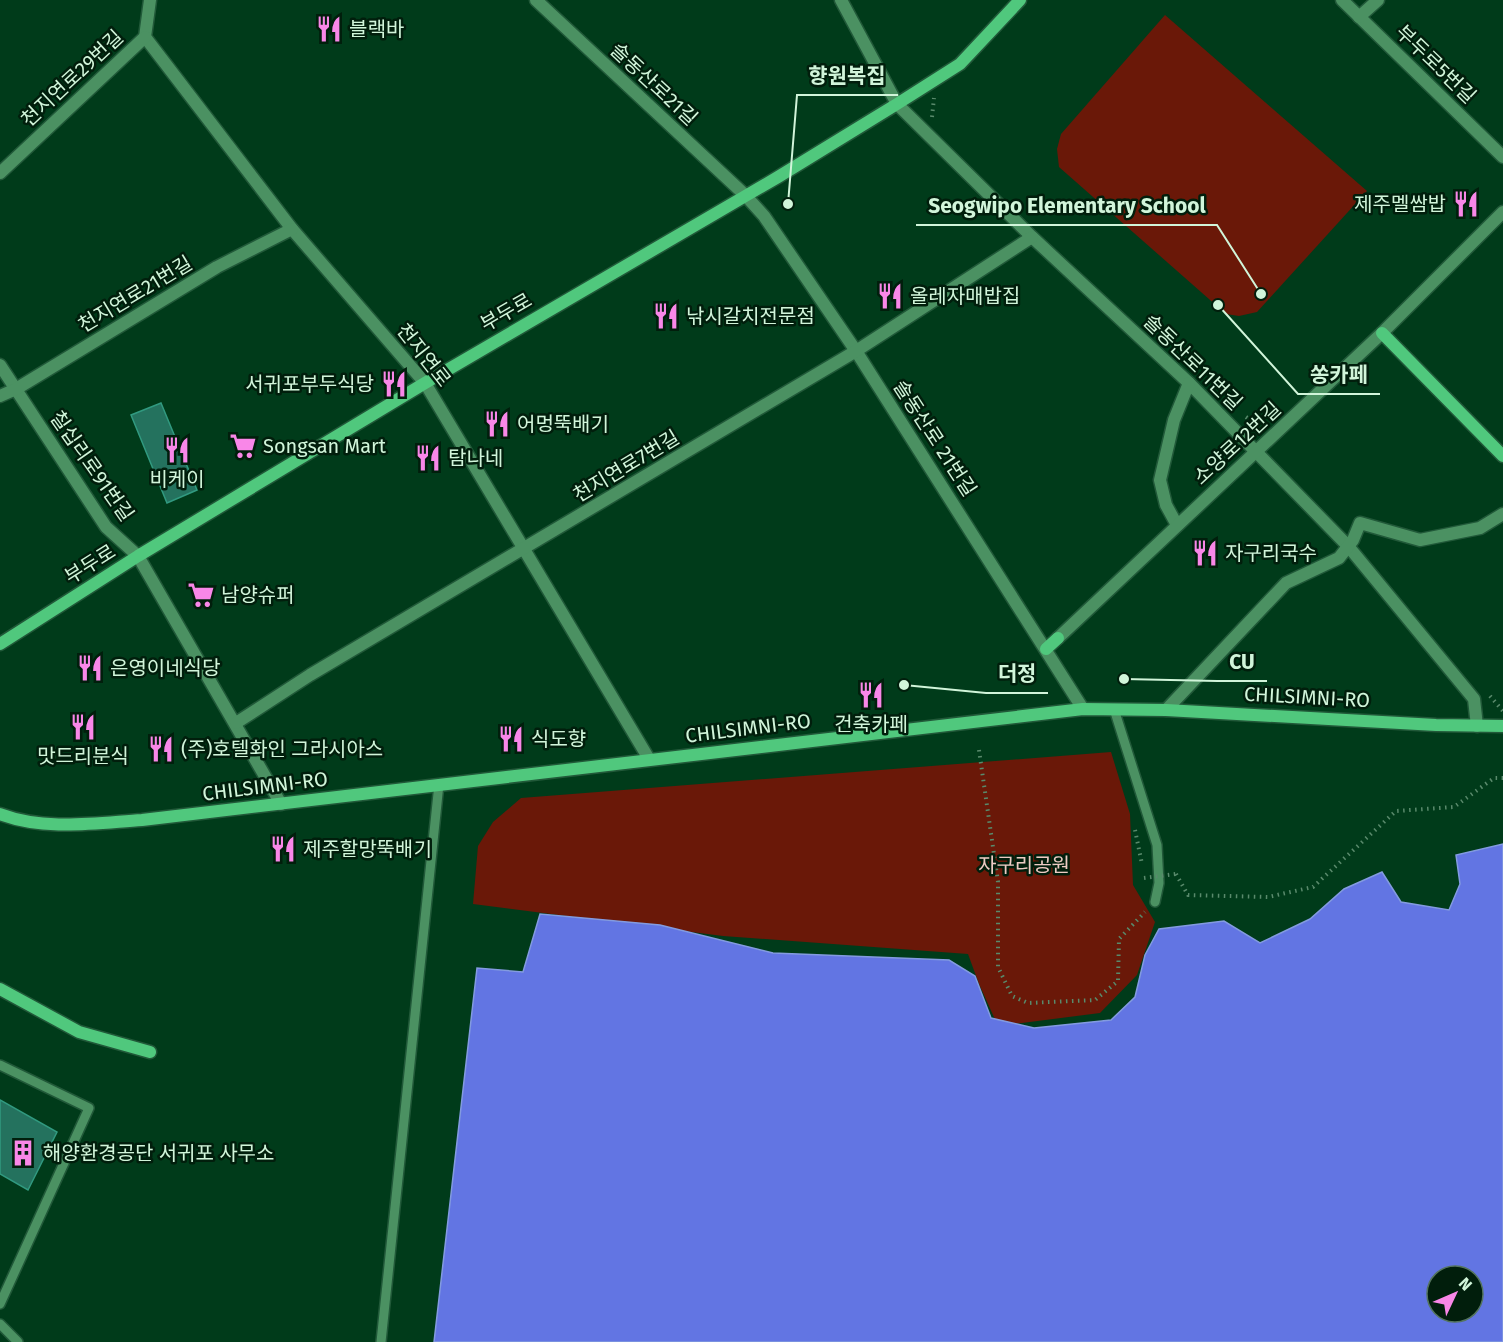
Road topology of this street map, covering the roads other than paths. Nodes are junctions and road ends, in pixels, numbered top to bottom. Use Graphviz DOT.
graph roads {
  1 [pos="150,0"];
  2 [pos="536,0"];
  3 [pos="841,0"];
  4 [pos="1020,0"];
  5 [pos="1342,0"];
  6 [pos="1377,0"];
  7 [pos="1359,17"];
  8 [pos="145,37"];
  9 [pos="897,104"];
  10 [pos="1503,157"];
  11 [pos="0,173"];
  12 [pos="745,195"];
  13 [pos="1503,212"];
  14 [pos="292,229"];
  15 [pos="1032,237"];
  16 [pos="1382,333"];
  17 [pos="856,351"];
  18 [pos="0,365"];
  19 [pos="425,383"];
  20 [pos="1189,383"];
  21 [pos="16,389"];
  22 [pos="0,396"];
  23 [pos="1256,451"];
  24 [pos="1503,456"];
  25 [pos="1503,514"];
  26 [pos="1178,525"];
  27 [pos="1348,546"];
  28 [pos="525,549"];
  29 [pos="138,556"];
  30 [pos="0,644"];
  31 [pos="1046,649"];
  32 [pos="1083,709"];
  33 [pos="1114,709"];
  34 [pos="1166,710"];
  35 [pos="236,723"];
  36 [pos="1477,726"];
  37 [pos="1503,726"];
  38 [pos="649,759"];
  39 [pos="439,784"];
  40 [pos="281,804"];
  41 [pos="0,814"];
  42 [pos="1155,902"];
  43 [pos="0,989"];
  44 [pos="150,1052"];
  45 [pos="0,1065"];
  46 [pos="0,1304"];
  47 [pos="0,1324"];
  48 [pos="18,1342"];
  49 [pos="381,1342"];
  1 -- 8 [label="street"];
  2 -- 12 [label="street, 솔동산로21길"];
  3 -- 9 [label="street, 솔동산로11번길"];
  4 -- 9 [label="street, 부두로"];
  5 -- 7 [label="street, 부두로5번길"];
  6 -- 7 [label="street"];
  7 -- 10 [label="street, 부두로5번길"];
  8 -- 11 [label="street, 천지연로29번길"];
  8 -- 14 [label="street, 천지연로"];
  9 -- 12 [label="street, 부두로"];
  9 -- 15 [label="street, 솔동산로11번길"];
  12 -- 17 [label="street, 솔동산로 21번길"];
  12 -- 19 [label="street, 부두로"];
  13 -- 16 [label="street, 소양로12번길"];
  14 -- 19 [label="street, 천지연로"];
  14 -- 21 [label="street, 천지연로21번길"];
  15 -- 17 [label="street, 천지연로7번길"];
  15 -- 20 [label="street, 솔동산로11번길"];
  16 -- 23 [label="street, 소양로12번길"];
  16 -- 24 [label="street"];
  17 -- 28 [label="street, 천지연로7번길"];
  17 -- 31 [label="street, 솔동산로 21번길"];
  18 -- 21 [label="street, 칠십리로91번길"];
  19 -- 28 [label="street, 천지연로"];
  19 -- 29 [label="street, 부두로"];
  20 -- 23 [label="street, 솔동산로11번길"];
  20 -- 26 [label="street"];
  21 -- 22 [label="street, 천지연로21번길"];
  21 -- 29 [label="street, 칠십리로91번길"];
  23 -- 26 [label="street, 소양로12번길"];
  23 -- 27 [label="street, 솔동산로11번길"];
  25 -- 27 [label="street"];
  26 -- 31 [label="street, 소양로12번길"];
  27 -- 34 [label="street"];
  27 -- 36 [label="street, 솔동산로11번길"];
  28 -- 35 [label="street, 천지연로7번길"];
  28 -- 38 [label="street, 천지연로"];
  29 -- 30 [label="street, 부두로"];
  29 -- 35 [label="street, 칠십리로91번길"];
  31 -- 32 [label="street, 솔동산로 21번길"];
  32 -- 33 [label="street, CHILSIMNI-RO"];
  32 -- 38 [label="street, CHILSIMNI-RO"];
  33 -- 34 [label="street, CHILSIMNI-RO"];
  33 -- 42 [label="lane"];
  34 -- 36 [label="street, CHILSIMNI-RO"];
  35 -- 40 [label="street, 칠십리로91번길"];
  36 -- 37 [label="street, CHILSIMNI-RO"];
  38 -- 39 [label="street, CHILSIMNI-RO"];
  39 -- 40 [label="street, CHILSIMNI-RO"];
  39 -- 49 [label="lane"];
  40 -- 41 [label="street, CHILSIMNI-RO"];
  43 -- 44 [label="street"];
  45 -- 46 [label="lane"];
  47 -- 48 [label="lane"];
}
